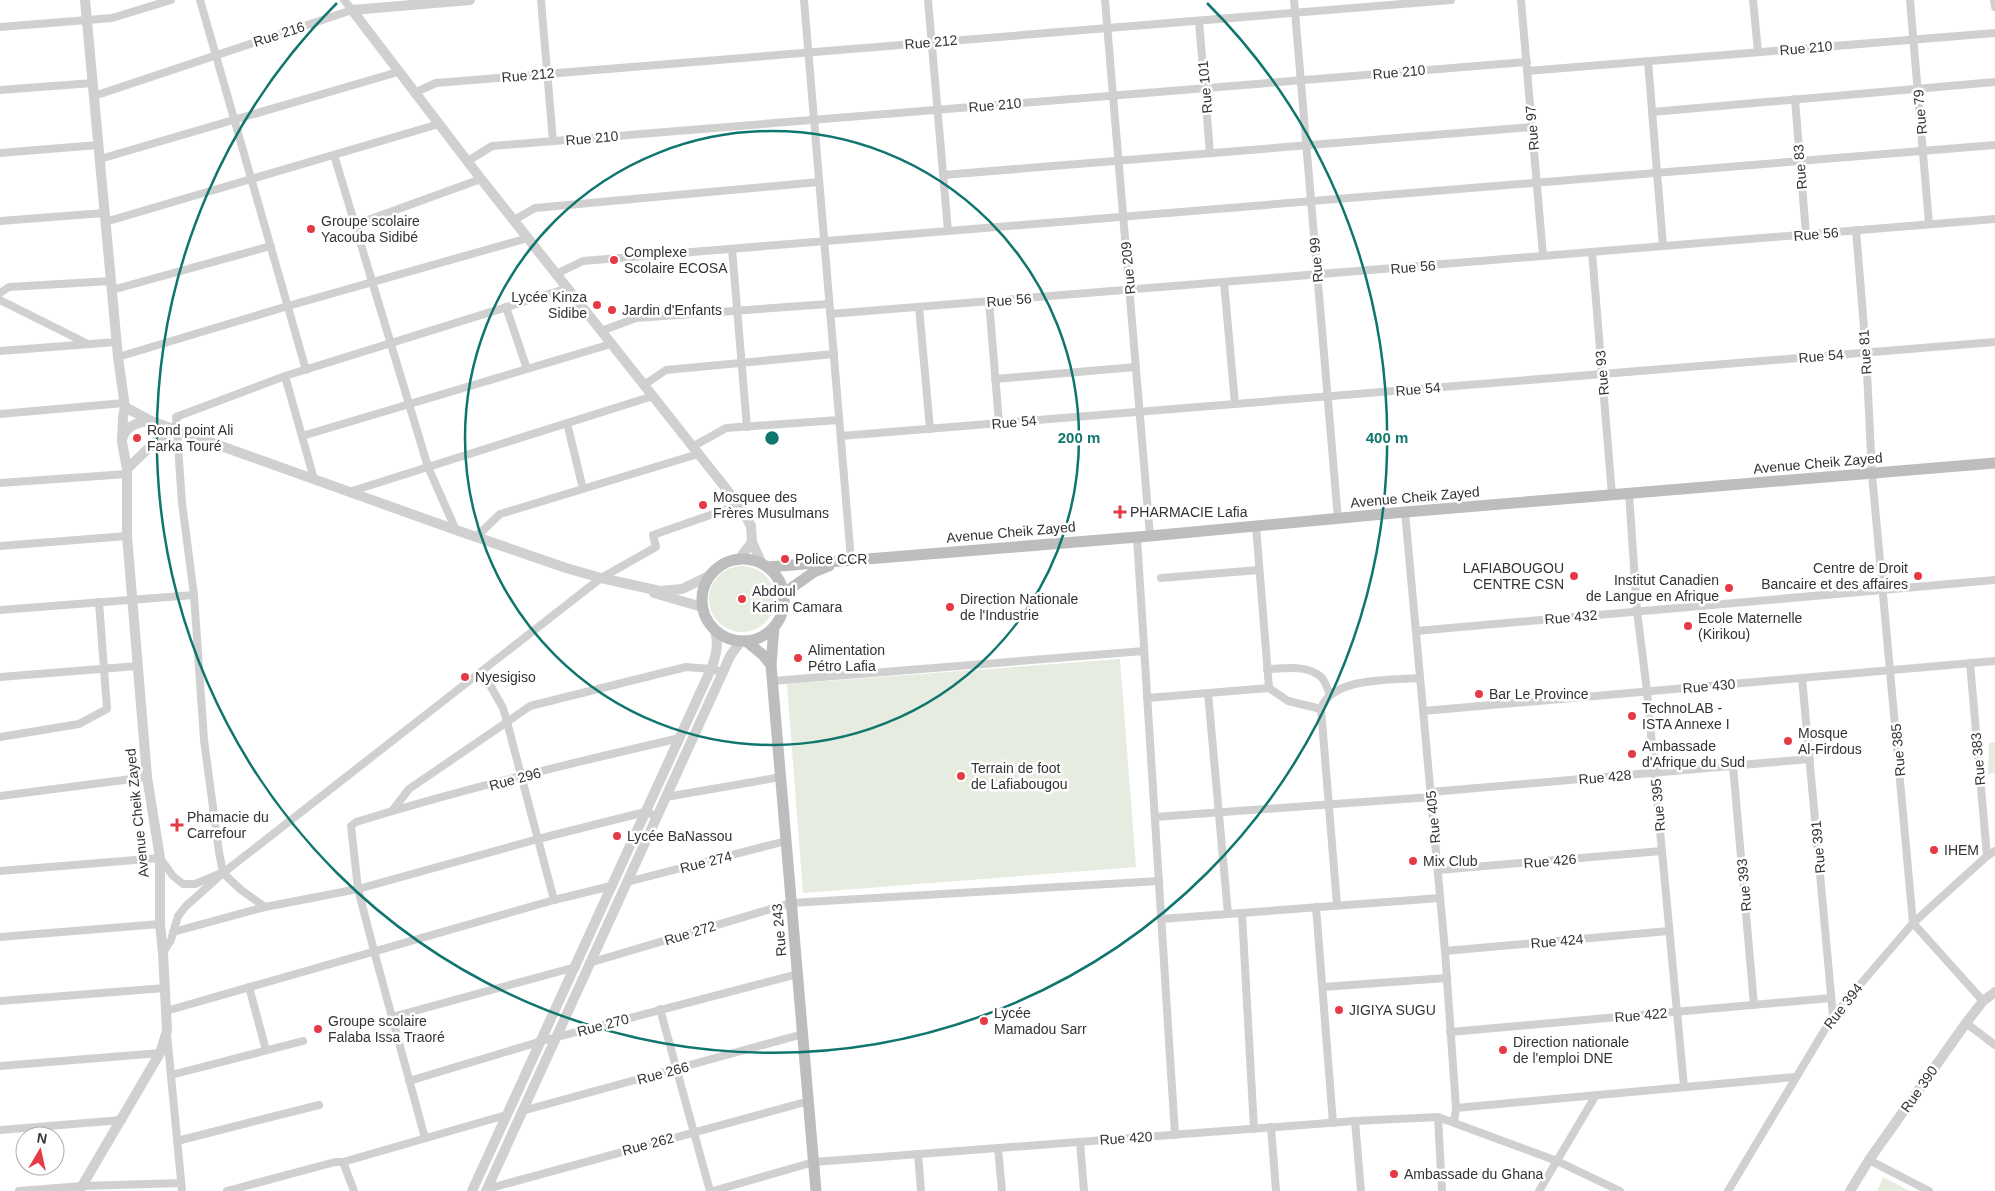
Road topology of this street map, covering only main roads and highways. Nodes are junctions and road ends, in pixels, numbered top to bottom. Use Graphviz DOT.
graph roads {
  1 [pos="1995,464"];
  2 [pos="837,562"];
  3 [pos="764,565"];
  4 [pos="784,593"];
  5 [pos="774,627"];
  6 [pos="743,641"];
  7 [pos="771,665"];
  8 [pos="816,1191"];
  1 -- 2 [label="main road, Avenue Cheik Zayed"];
  2 -- 3 [label="main road, Avenue Cheik Zayed"];
  2 -- 4 [label="main road, Avenue Cheik Zayed"];
  3 -- 4 [label="main road"];
  3 -- 6 [label="main road"];
  4 -- 5 [label="main road"];
  5 -- 6 [label="main road"];
  5 -- 7 [label="main road, Rue 243"];
  6 -- 7 [label="main road"];
  7 -- 8 [label="main road, Rue 243"];
}
